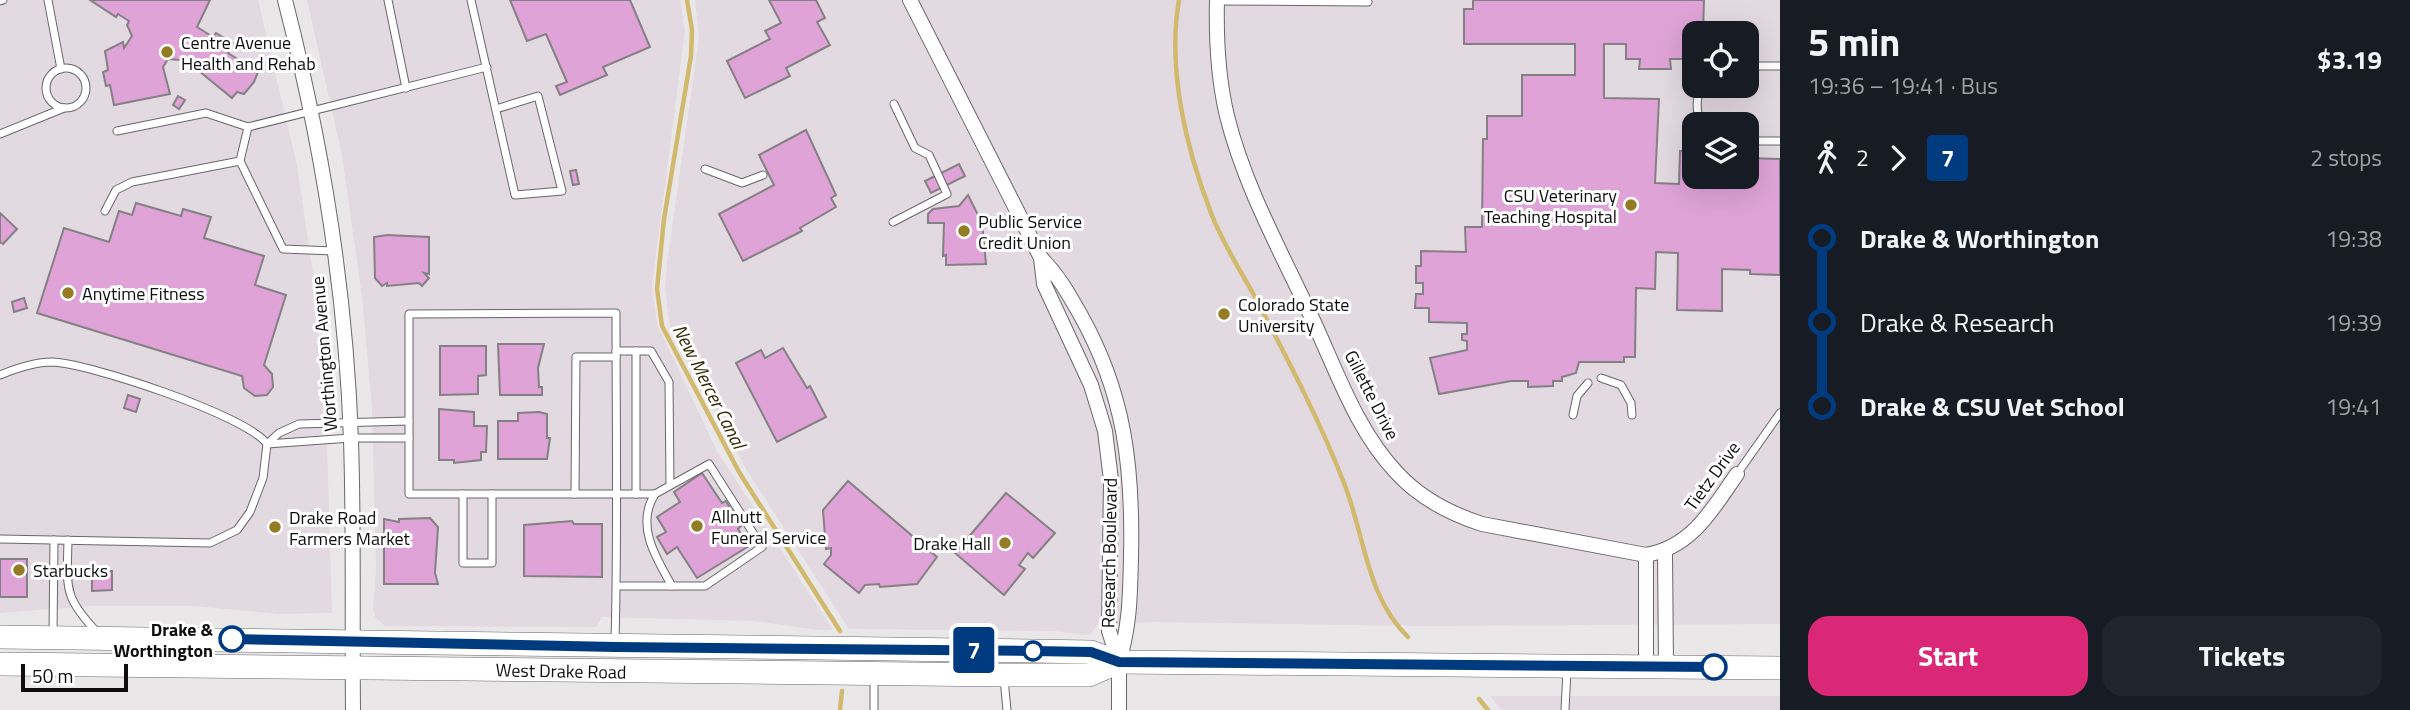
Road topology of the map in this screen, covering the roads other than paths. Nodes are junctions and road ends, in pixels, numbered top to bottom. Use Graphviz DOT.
graph roads {
  1 [pos="48,0"];
  2 [pos="285,0"];
  3 [pos="388,0"];
  4 [pos="471,0"];
  5 [pos="909,0"];
  6 [pos="1217,0"];
  7 [pos="1368,2"];
  8 [pos="1759,65"];
  9 [pos="1780,65"];
  10 [pos="487,67"];
  11 [pos="61,69"];
  12 [pos="406,88"];
  13 [pos="894,104"];
  14 [pos="64,108"];
  15 [pos="496,108"];
  16 [pos="313,110"];
  17 [pos="247,127"];
  18 [pos="117,131"];
  19 [pos="0,134"];
  20 [pos="1759,141"];
  21 [pos="1780,141"];
  22 [pos="240,161"];
  23 [pos="705,169"];
  24 [pos="762,175"];
  25 [pos="105,211"];
  26 [pos="893,222"];
  27 [pos="334,251"];
  28 [pos="1041,258"];
  29 [pos="636,351"];
  30 [pos="616,354"];
  31 [pos="0,375"];
  32 [pos="1601,378"];
  33 [pos="1588,383"];
  34 [pos="1780,413"];
  35 [pos="1573,415"];
  36 [pos="1632,415"];
  37 [pos="349,421"];
  38 [pos="409,421"];
  39 [pos="351,438"];
  40 [pos="409,438"];
  41 [pos="267,444"];
  42 [pos="1737,474"];
  43 [pos="670,485"];
  44 [pos="463,494"];
  45 [pos="492,494"];
  46 [pos="575,494"];
  47 [pos="616,494"];
  48 [pos="636,494"];
  49 [pos="655,494"];
  50 [pos="0,540"];
  51 [pos="54,540"];
  52 [pos="68,540"];
  53 [pos="1665,552"];
  54 [pos="1646,555"];
  55 [pos="616,586"];
  56 [pos="672,586"];
  57 [pos="0,637"];
  58 [pos="53,637"];
  59 [pos="104,638"];
  60 [pos="353,639"];
  61 [pos="615,647"];
  62 [pos="920,650"];
  63 [pos="1119,662"];
  64 [pos="0,664"];
  65 [pos="1567,666"];
  66 [pos="1656,667"];
  67 [pos="1780,668"];
  68 [pos="352,669"];
  69 [pos="874,674"];
  70 [pos="1004,675"];
  71 [pos="353,710"];
  72 [pos="874,710"];
  73 [pos="1007,710"];
  74 [pos="1119,710"];
  75 [pos="1565,710"];
  1 -- 11 [label="lane"];
  2 -- 16 [label="street, Worthington Avenue"];
  3 -- 12 [label="lane"];
  4 -- 10 [label="lane"];
  5 -- 28 [label="street, Research Boulevard"];
  6 -- 7 [label="lane"];
  6 -- 54 [label="street, Gillette Drive"];
  8 -- 9 [label="lane"];
  10 -- 12 [label="lane"];
  10 -- 15 [label="lane"];
  11 -- 14 [label="lane"];
  11 -- 14 [label="lane"];
  12 -- 16 [label="lane"];
  13 -- 26 [label="lane"];
  14 -- 19 [label="lane"];
  15 -- 15 [label="lane"];
  16 -- 17 [label="lane"];
  16 -- 27 [label="street, Worthington Avenue"];
  17 -- 18 [label="lane"];
  17 -- 22 [label="lane"];
  20 -- 21 [label="lane"];
  22 -- 25 [label="lane"];
  22 -- 27 [label="lane"];
  23 -- 24 [label="lane"];
  27 -- 37 [label="street, Worthington Avenue"];
  28 -- 63 [label="street, Research Boulevard"];
  28 -- 63 [label="street, Research Boulevard"];
  29 -- 30 [label="lane"];
  29 -- 43 [label="lane"];
  29 -- 48 [label="lane"];
  30 -- 38 [label="lane"];
  30 -- 46 [label="lane"];
  30 -- 47 [label="lane"];
  31 -- 41 [label="lane"];
  32 -- 36 [label="lane"];
  33 -- 35 [label="lane"];
  34 -- 42 [label="lane, Tietz Drive"];
  37 -- 38 [label="lane"];
  37 -- 39 [label="street, Worthington Avenue"];
  37 -- 41 [label="lane"];
  38 -- 40 [label="lane"];
  39 -- 40 [label="lane"];
  39 -- 41 [label="lane"];
  39 -- 60 [label="street, Worthington Avenue"];
  40 -- 44 [label="lane"];
  41 -- 52 [label="lane"];
  42 -- 53 [label="street, Tietz Drive"];
  43 -- 49 [label="lane"];
  43 -- 56 [label="lane"];
  44 -- 45 [label="lane"];
  44 -- 45 [label="lane"];
  45 -- 46 [label="lane"];
  46 -- 47 [label="lane"];
  47 -- 48 [label="lane"];
  47 -- 55 [label="lane"];
  48 -- 49 [label="lane"];
  49 -- 56 [label="lane"];
  50 -- 51 [label="lane"];
  51 -- 52 [label="lane"];
  51 -- 58 [label="lane"];
  52 -- 59 [label="lane"];
  53 -- 54 [label="street, Gillette Drive"];
  53 -- 66 [label="street"];
  54 -- 66 [label="street"];
  55 -- 56 [label="lane"];
  55 -- 61 [label="lane"];
  57 -- 58 [label="main road, West Drake Road"];
  58 -- 59 [label="main road, West Drake Road"];
  59 -- 60 [label="main road, West Drake Road"];
  60 -- 61 [label="main road, West Drake Road"];
  60 -- 68 [label="street, Worthington Avenue"];
  61 -- 62 [label="main road, West Drake Road"];
  62 -- 63 [label="main road, West Drake Road"];
  62 -- 69 [label="main road"];
  63 -- 65 [label="main road, West Drake Road"];
  63 -- 70 [label="main road, West Drake Road"];
  63 -- 74 [label="street"];
  64 -- 68 [label="main road, West Drake Road"];
  65 -- 66 [label="main road, West Drake Road"];
  65 -- 75 [label="lane"];
  66 -- 67 [label="main road, West Drake Road"];
  68 -- 69 [label="main road, West Drake Road"];
  68 -- 71 [label="street, Worthington Avenue"];
  69 -- 70 [label="main road, West Drake Road"];
  69 -- 72 [label="lane"];
  70 -- 73 [label="lane"];
}
